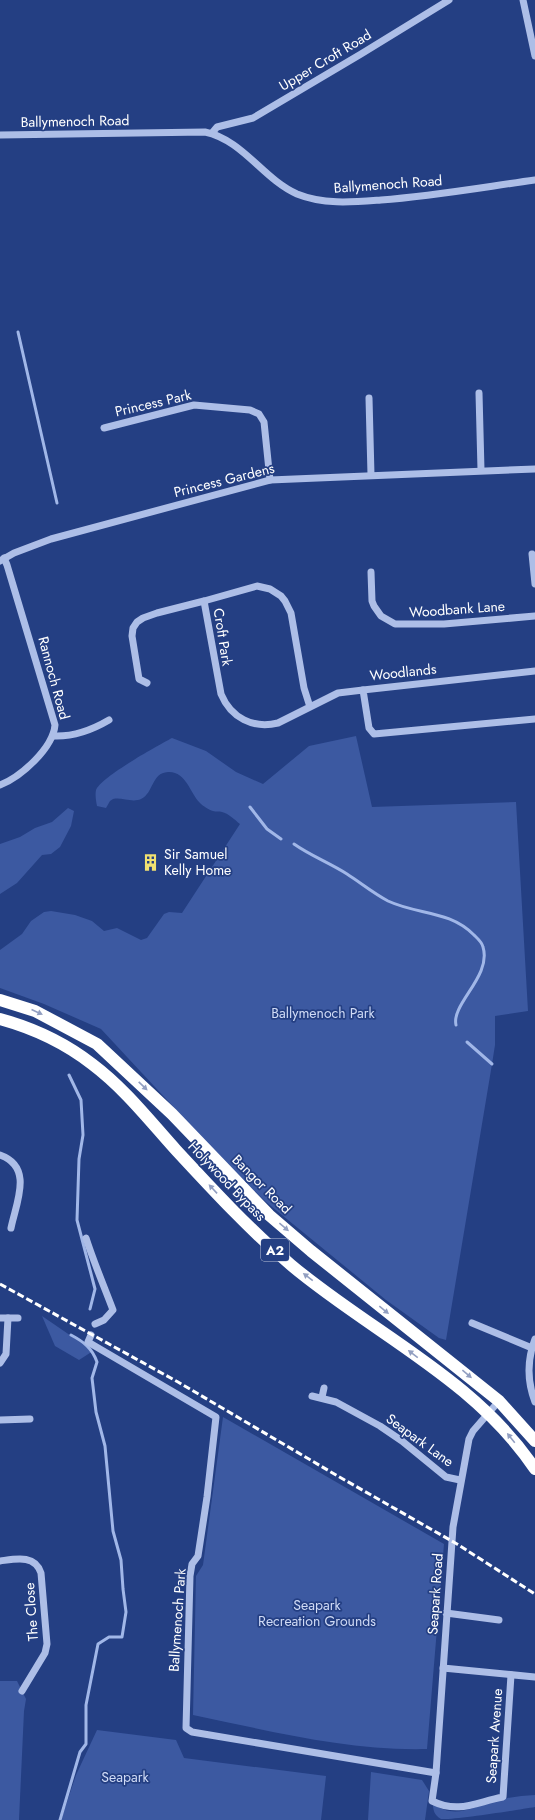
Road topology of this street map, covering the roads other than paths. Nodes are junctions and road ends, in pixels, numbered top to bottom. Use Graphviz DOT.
graph roads {
  1 [pos="449,0"];
  2 [pos="523,0"];
  3 [pos="535,56"];
  4 [pos="212,133"];
  5 [pos="0,135"];
  6 [pos="535,180"];
  7 [pos="479,393"];
  8 [pos="369,398"];
  9 [pos="104,428"];
  10 [pos="535,469"];
  11 [pos="482,470"];
  12 [pos="371,475"];
  13 [pos="270,480"];
  14 [pos="532,554"];
  15 [pos="2,560"];
  16 [pos="372,572"];
  17 [pos="535,584"];
  18 [pos="204,601"];
  19 [pos="535,616"];
  20 [pos="535,671"];
  21 [pos="147,683"];
  22 [pos="363,690"];
  23 [pos="310,707"];
  24 [pos="109,720"];
  25 [pos="535,720"];
  26 [pos="53,736"];
  27 [pos="0,785"];
  28 [pos="0,1000"];
  29 [pos="0,1019"];
  30 [pos="72,1030"];
  31 [pos="64,1046"];
  32 [pos="0,1155"];
  33 [pos="11,1228"];
  34 [pos="86,1238"];
  35 [pos="4,1318"];
  36 [pos="18,1318"];
  37 [pos="472,1323"];
  38 [pos="95,1324"];
  39 [pos="91,1335"];
  40 [pos="535,1339"];
  41 [pos="532,1348"];
  42 [pos="0,1363"];
  43 [pos="324,1388"];
  44 [pos="312,1396"];
  45 [pos="322,1397"];
  46 [pos="499,1401"];
  47 [pos="535,1402"];
  48 [pos="488,1413"];
  49 [pos="30,1419"];
  50 [pos="0,1420"];
  51 [pos="535,1441"];
  52 [pos="535,1469"];
  53 [pos="460,1480"];
  54 [pos="0,1561"];
  55 [pos="446,1613"];
  56 [pos="500,1620"];
  57 [pos="443,1668"];
  58 [pos="511,1675"];
  59 [pos="535,1677"];
  60 [pos="22,1691"];
  61 [pos="436,1774"];
  62 [pos="432,1801"];
  1 -- 4 [label="street, Upper Croft Road"];
  2 -- 3 [label="street"];
  4 -- 5 [label="street, Ballymenoch Road"];
  4 -- 6 [label="street, Ballymenoch Road"];
  7 -- 11 [label="street"];
  8 -- 12 [label="street"];
  9 -- 13 [label="street, Princess Park"];
  10 -- 11 [label="street, Princess Gardens"];
  11 -- 12 [label="street, Princess Gardens"];
  12 -- 13 [label="street, Princess Gardens"];
  13 -- 15 [label="street, Princess Gardens"];
  14 -- 17 [label="street"];
  15 -- 26 [label="street, Rannoch Road"];
  16 -- 19 [label="street, Woodbank Lane"];
  18 -- 21 [label="street"];
  18 -- 23 [label="street, Croft Park"];
  18 -- 23 [label="street, Croft Park"];
  20 -- 22 [label="street, Woodlands"];
  22 -- 23 [label="street, Croft Park"];
  22 -- 25 [label="street, Woodlands"];
  24 -- 26 [label="street"];
  26 -- 27 [label="street, Rannoch Road"];
  28 -- 30 [label="highway, Bangor Road / A2, one-way"];
  29 -- 31 [label="highway, Holywood Bypass / A2"];
  30 -- 31 [label="highway"];
  30 -- 46 [label="highway, Bangor Road / A2, one-way"];
  48 -- 31 [label="highway, Holywood Bypass / A2, one-way"];
  32 -- 33 [label="street"];
  34 -- 38 [label="street"];
  35 -- 36 [label="street"];
  35 -- 42 [label="street"];
  37 -- 41 [label="street"];
  39 -- 61 [label="street, Ballymenoch Park"];
  40 -- 41 [label="street"];
  41 -- 47 [label="street"];
  43 -- 45 [label="street"];
  44 -- 45 [label="street, Seapark Lane"];
  45 -- 53 [label="street, Seapark Lane"];
  46 -- 48 [label="street, Seapark Road"];
  46 -- 51 [label="highway, A2"];
  52 -- 48 [label="highway, Holywood Bypass / A2, one-way"];
  48 -- 53 [label="street, Seapark Road"];
  49 -- 50 [label="street"];
  53 -- 55 [label="street, Seapark Road"];
  54 -- 60 [label="street, The Close"];
  55 -- 56 [label="street"];
  55 -- 57 [label="street, Seapark Road"];
  57 -- 58 [label="street"];
  57 -- 61 [label="street, Seapark Road"];
  58 -- 59 [label="street"];
  58 -- 62 [label="street, Seapark Avenue"];
  61 -- 62 [label="street, Seapark Road"];
}
